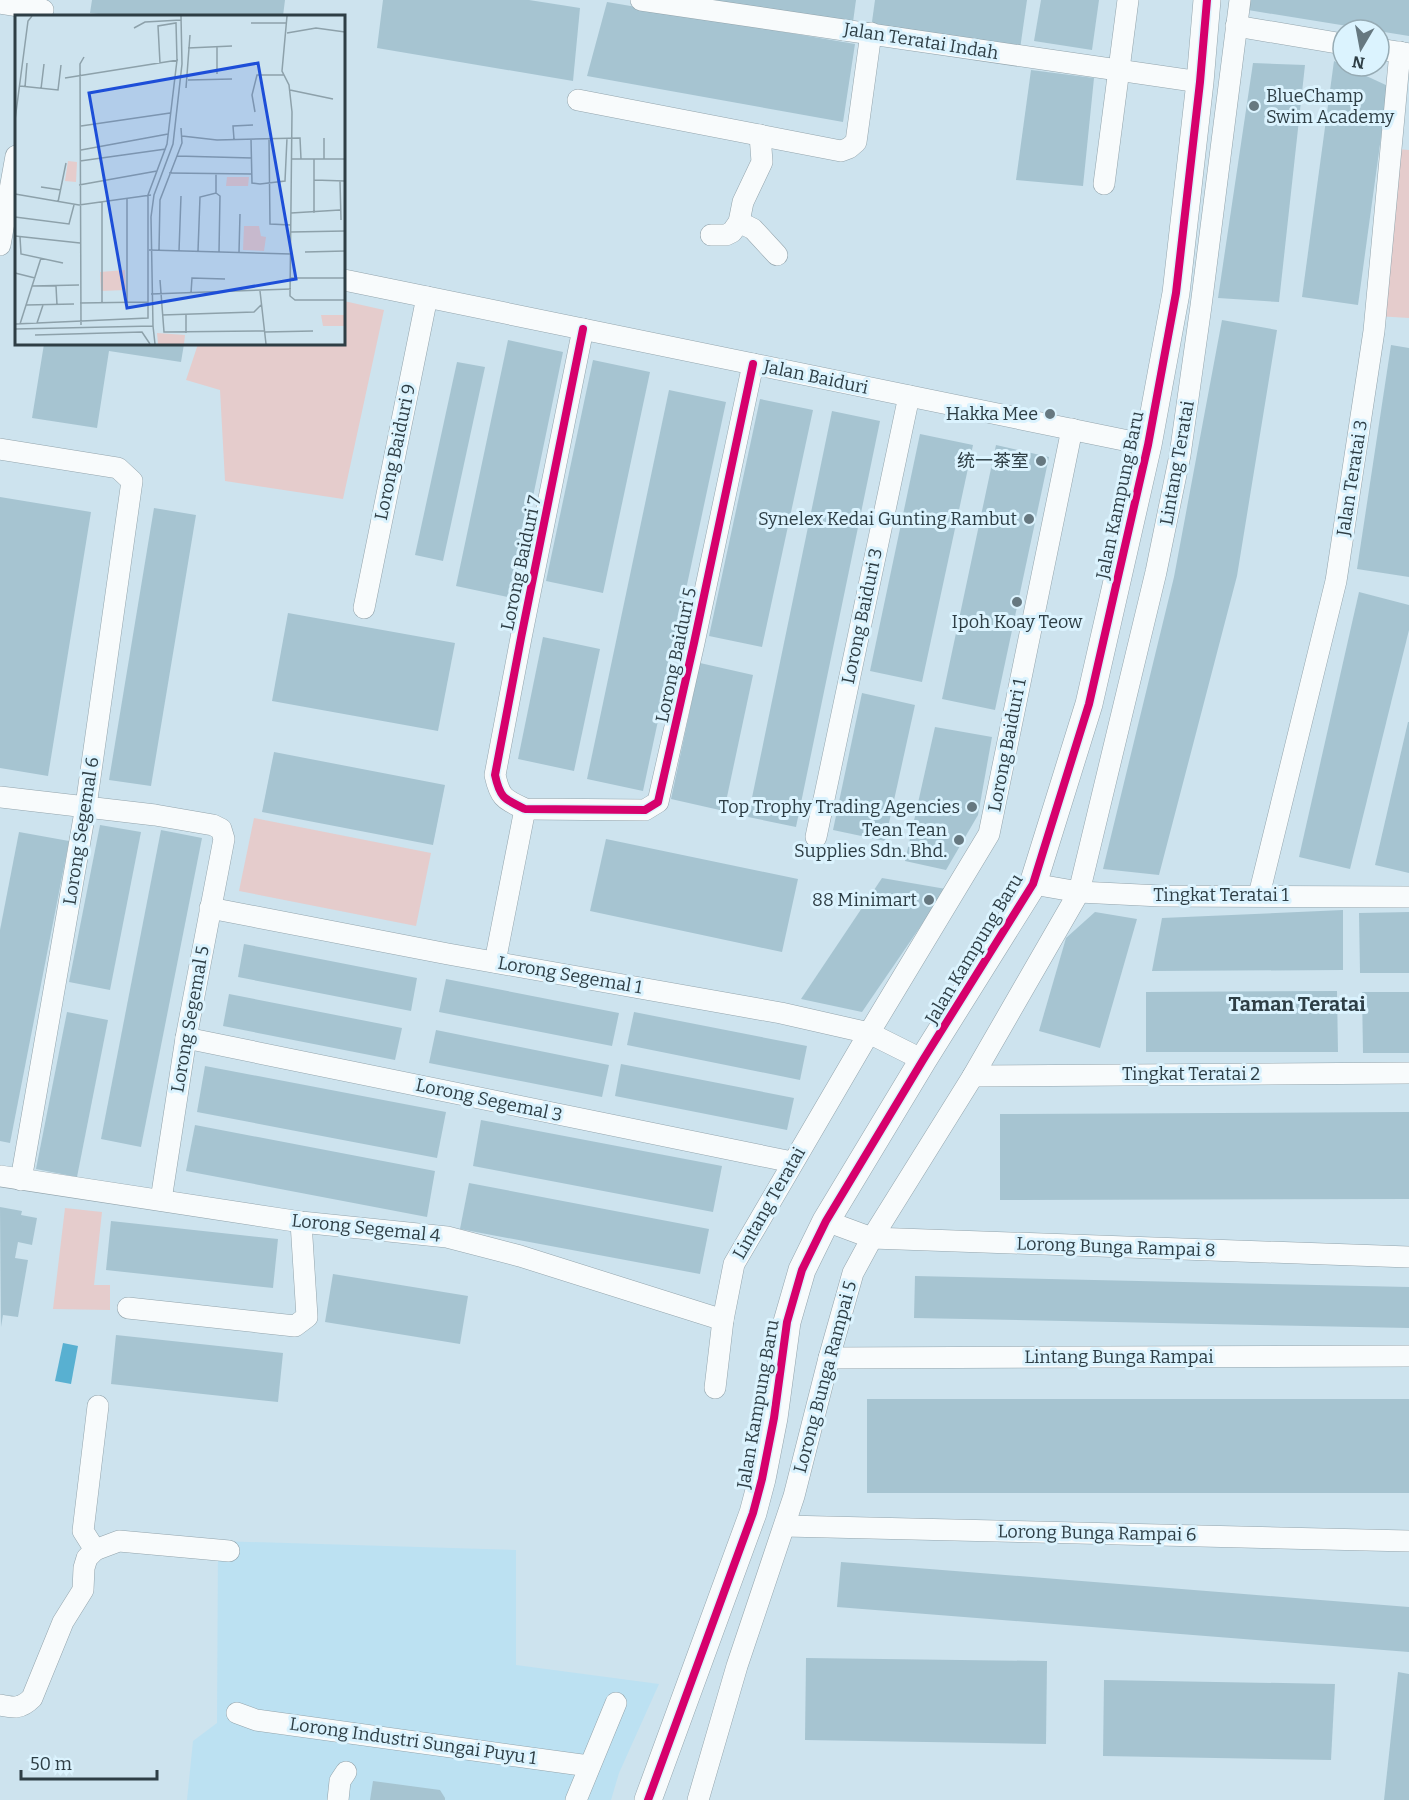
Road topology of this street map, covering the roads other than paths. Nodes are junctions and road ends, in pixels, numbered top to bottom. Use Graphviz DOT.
graph roads {
  1 [pos="641,0"];
  2 [pos="1128,0"];
  3 [pos="1207,0"];
  4 [pos="1240,0"];
  5 [pos="0,3"];
  6 [pos="44,9"];
  7 [pos="1236,26"];
  8 [pos="870,33"];
  9 [pos="1331,42"];
  10 [pos="1405,53"];
  11 [pos="1119,70"];
  12 [pos="1200,82"];
  13 [pos="578,100"];
  14 [pos="760,135"];
  15 [pos="790,141"];
  16 [pos="762,162"];
  17 [pos="15,167"];
  18 [pos="1104,184"];
  19 [pos="11,212"];
  20 [pos="739,222"];
  21 [pos="711,235"];
  22 [pos="0,245"];
  23 [pos="777,255"];
  24 [pos="345,280"];
  25 [pos="427,297"];
  26 [pos="583,329"];
  27 [pos="753,364"];
  28 [pos="909,396"];
  29 [pos="1072,429"];
  30 [pos="1148,445"];
  31 [pos="0,449"];
  32 [pos="364,608"];
  33 [pos="0,797"];
  34 [pos="516,805"];
  35 [pos="86,806"];
  36 [pos="816,837"];
  37 [pos="1033,884"];
  38 [pos="1079,892"];
  39 [pos="1259,895"];
  40 [pos="1409,897"];
  41 [pos="210,908"];
  42 [pos="495,962"];
  43 [pos="868,1033"];
  44 [pos="186,1038"];
  45 [pos="923,1060"];
  46 [pos="1409,1073"];
  47 [pos="973,1076"];
  48 [pos="792,1162"];
  49 [pos="0,1176"];
  50 [pos="21,1180"];
  51 [pos="161,1200"];
  52 [pos="826,1221"];
  53 [pos="301,1222"];
  54 [pos="872,1238"];
  55 [pos="1409,1257"];
  56 [pos="128,1308"];
  57 [pos="723,1320"];
  58 [pos="1409,1356"];
  59 [pos="829,1358"];
  60 [pos="715,1388"];
  61 [pos="98,1406"];
  62 [pos="785,1526"];
  63 [pos="1409,1541"];
  64 [pos="95,1550"];
  65 [pos="229,1551"];
  66 [pos="616,1703"];
  67 [pos="0,1705"];
  68 [pos="237,1713"];
  69 [pos="590,1766"];
  70 [pos="346,1772"];
  71 [pos="338,1800"];
  72 [pos="576,1800"];
  73 [pos="648,1800"];
  74 [pos="698,1800"];
  1 -- 8 [label="street, Jalan Teratai Indah"];
  2 -- 11 [label="street"];
  3 -- 12 [label="street, Jalan Kampung Baru"];
  4 -- 7 [label="street, Lintang Teratai"];
  5 -- 6 [label="street"];
  7 -- 9 [label="street"];
  7 -- 38 [label="street, Lintang Teratai"];
  8 -- 11 [label="street, Jalan Teratai Indah"];
  8 -- 15 [label="street"];
  10 -- 39 [label="street, Jalan Teratai 3"];
  11 -- 12 [label="street, Jalan Teratai Indah"];
  11 -- 18 [label="street"];
  12 -- 30 [label="street, Jalan Kampung Baru"];
  13 -- 14 [label="street"];
  14 -- 15 [label="street"];
  14 -- 16 [label="street"];
  15 -- 16 [label="street"];
  16 -- 20 [label="street"];
  17 -- 19 [label="street"];
  19 -- 22 [label="street"];
  20 -- 21 [label="street"];
  20 -- 23 [label="street"];
  24 -- 25 [label="street, Jalan Baiduri"];
  25 -- 26 [label="street, Jalan Baiduri"];
  25 -- 32 [label="street, Lorong Baiduri 9"];
  26 -- 27 [label="street, Jalan Baiduri"];
  26 -- 34 [label="street, Lorong Baiduri 7"];
  27 -- 28 [label="street, Jalan Baiduri"];
  27 -- 34 [label="street, Lorong Baiduri 5"];
  28 -- 29 [label="street, Jalan Baiduri"];
  28 -- 36 [label="street, Lorong Baiduri 3"];
  29 -- 30 [label="street, Jalan Baiduri"];
  29 -- 43 [label="street, Lorong Baiduri 1"];
  30 -- 37 [label="street, Jalan Kampung Baru"];
  31 -- 35 [label="street, Lorong Segemal 6"];
  33 -- 35 [label="street"];
  34 -- 42 [label="street"];
  35 -- 41 [label="street, Lorong Segemal 5"];
  35 -- 50 [label="street, Lorong Segemal 6"];
  37 -- 38 [label="street, Tingkat Teratai 1"];
  37 -- 45 [label="street, Jalan Kampung Baru"];
  38 -- 39 [label="street, Tingkat Teratai 1"];
  38 -- 47 [label="street, Lorong Bunga Rampai 5"];
  39 -- 40 [label="street, Tingkat Teratai 1"];
  41 -- 42 [label="street, Lorong Segemal 1"];
  41 -- 44 [label="street, Lorong Segemal 5"];
  42 -- 43 [label="street, Lorong Segemal 1"];
  43 -- 45 [label="street, Lorong Segemal 1"];
  43 -- 48 [label="street, Lintang Teratai"];
  44 -- 48 [label="street, Lorong Segemal 3"];
  44 -- 51 [label="street, Lorong Segemal 5"];
  45 -- 52 [label="street, Jalan Kampung Baru"];
  46 -- 47 [label="street, Tingkat Teratai 2"];
  47 -- 54 [label="street, Lorong Bunga Rampai 5"];
  48 -- 57 [label="street, Lintang Teratai"];
  49 -- 50 [label="street, Lorong Segemal 4"];
  50 -- 51 [label="street, Lorong Segemal 4"];
  51 -- 53 [label="street, Lorong Segemal 4"];
  52 -- 54 [label="street, Lorong Bunga Rampai 8"];
  52 -- 73 [label="street, Jalan Kampung Baru"];
  53 -- 56 [label="street"];
  53 -- 57 [label="street, Lorong Segemal 4"];
  54 -- 55 [label="street, Lorong Bunga Rampai 8"];
  54 -- 59 [label="street, Lorong Bunga Rampai 5"];
  57 -- 60 [label="street, Lintang Teratai"];
  58 -- 59 [label="street, Lintang Bunga Rampai"];
  59 -- 62 [label="street, Lorong Bunga Rampai 5"];
  61 -- 64 [label="street"];
  62 -- 63 [label="street, Lorong Bunga Rampai 6"];
  62 -- 74 [label="street, Lorong Bunga Rampai 5"];
  64 -- 65 [label="street"];
  64 -- 67 [label="street"];
  66 -- 69 [label="street"];
  68 -- 69 [label="street, Lorong Industri Sungai Puyu 1"];
  69 -- 72 [label="street"];
  70 -- 71 [label="street"];
}
